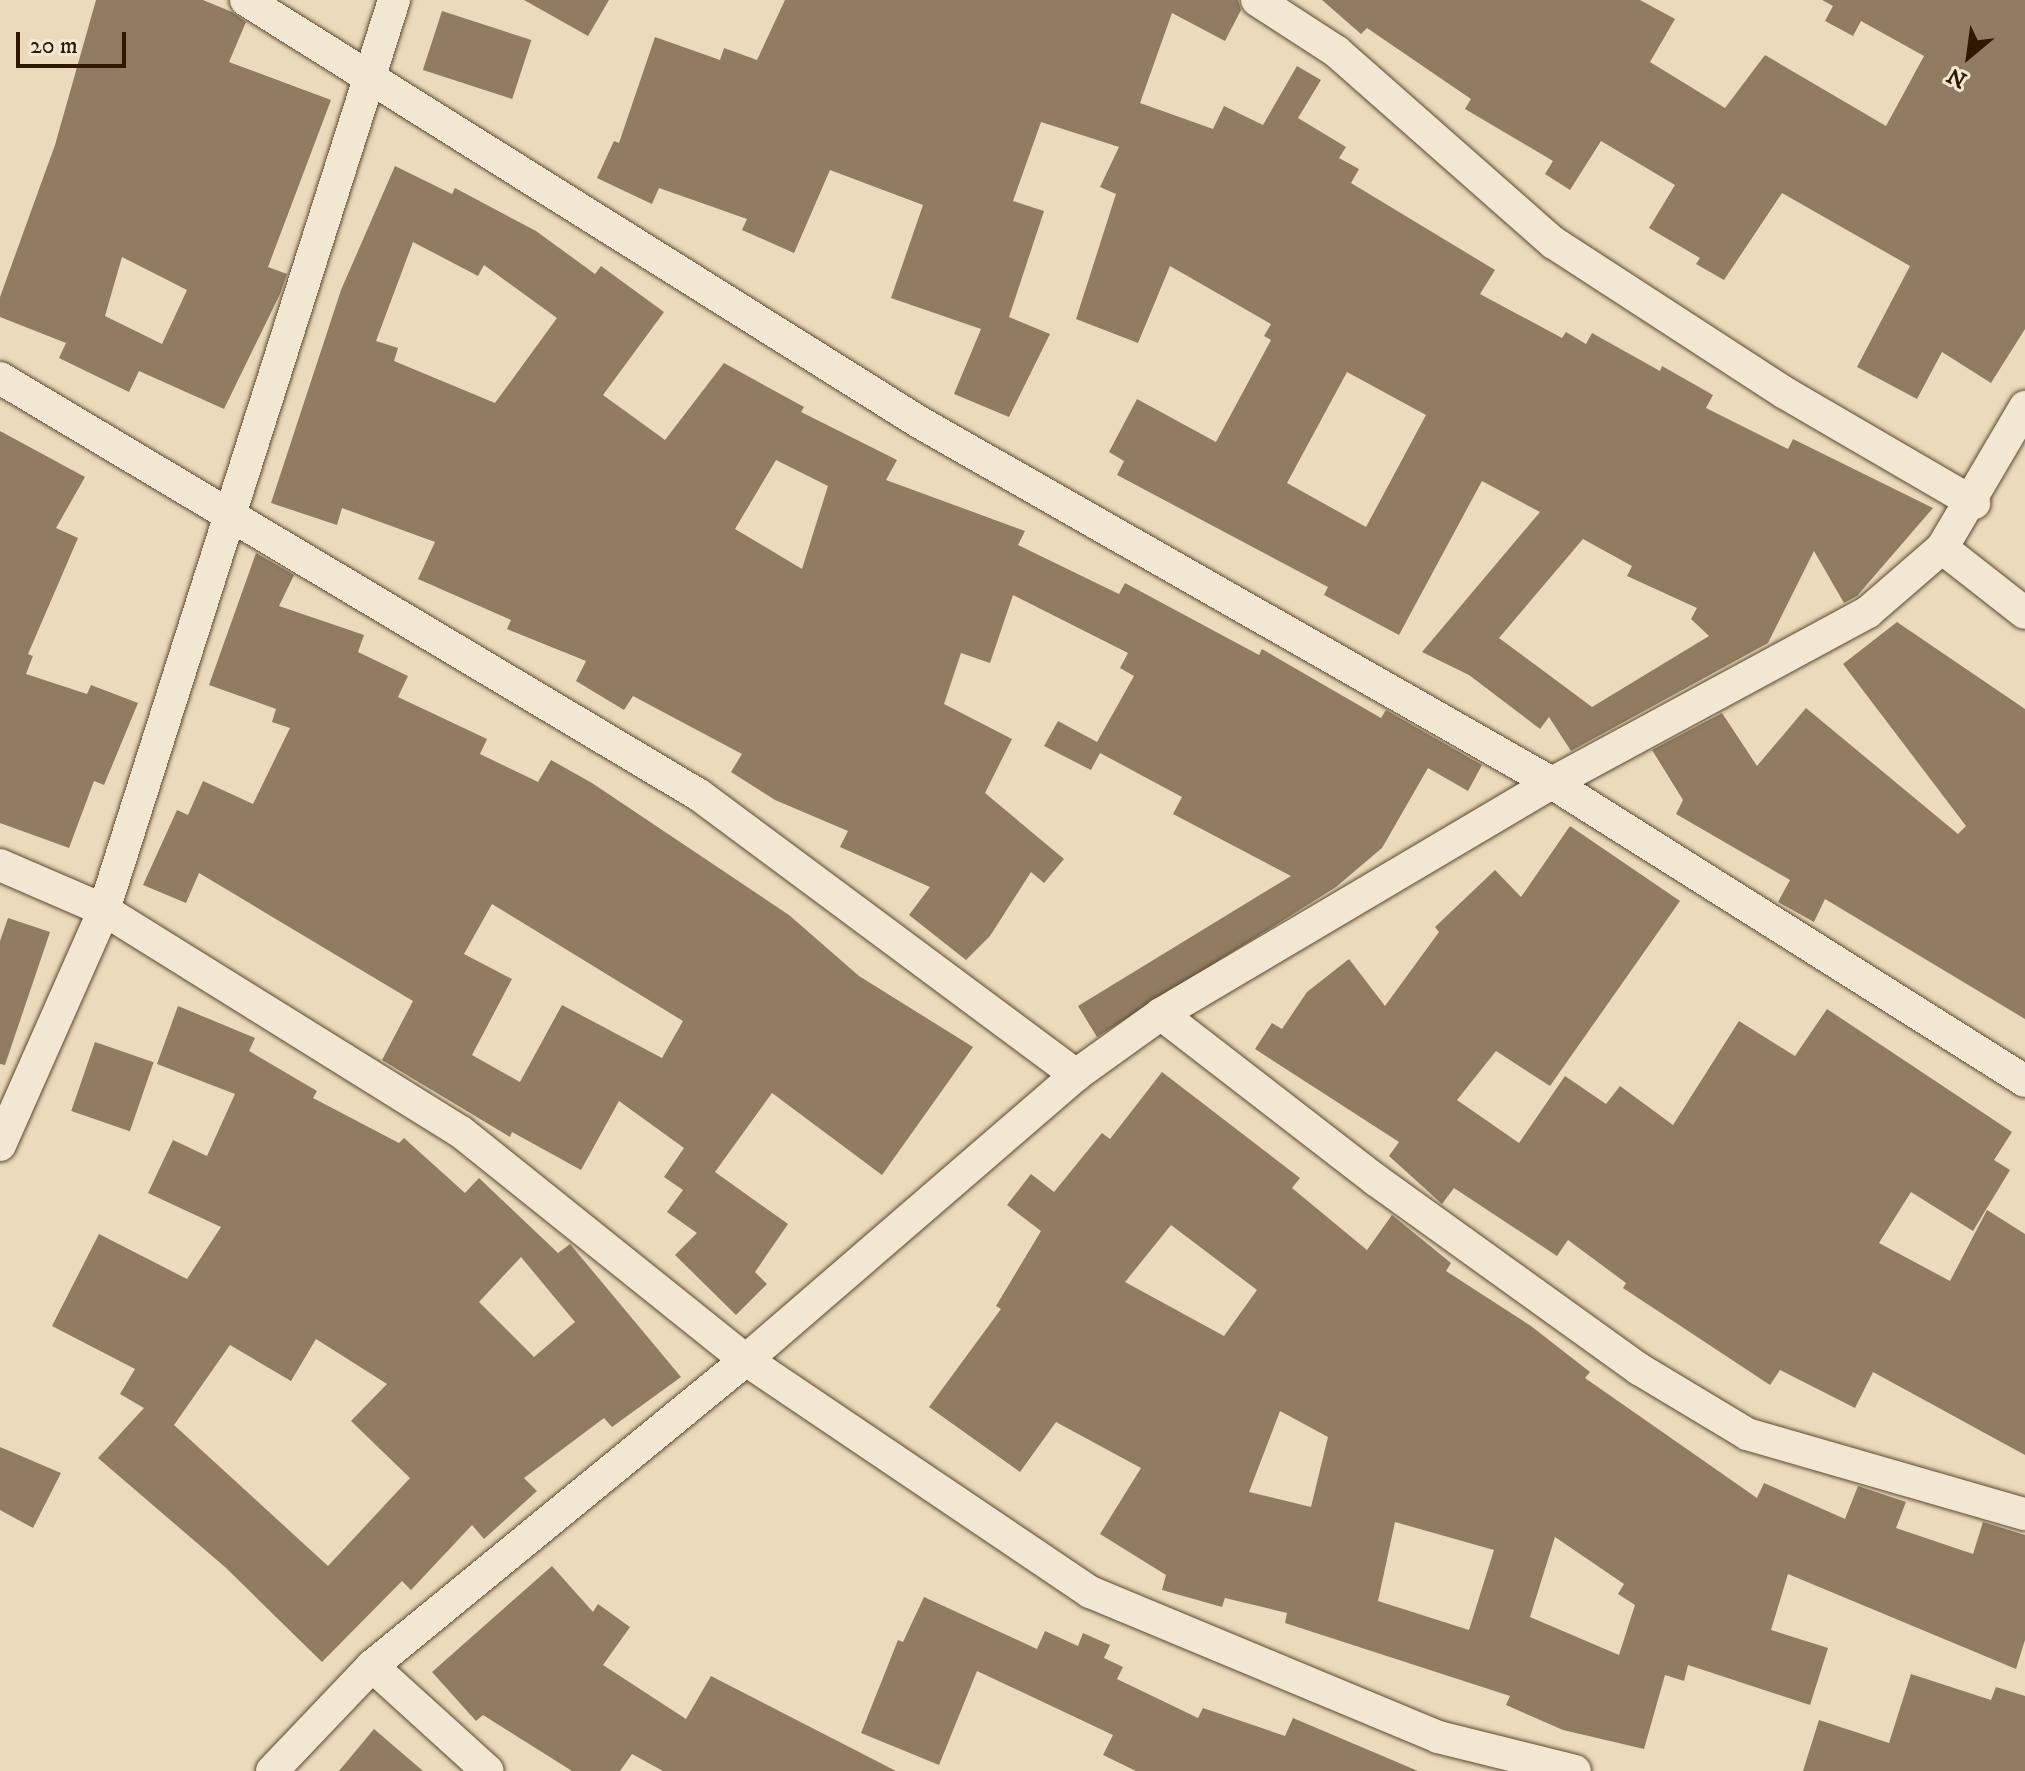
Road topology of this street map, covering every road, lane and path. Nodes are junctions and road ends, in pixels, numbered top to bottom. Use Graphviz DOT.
graph roads {
  1 [pos="246,0"];
  2 [pos="394,0"];
  3 [pos="1257,0"];
  4 [pos="368,74"];
  5 [pos="0,378"];
  6 [pos="2025,407"];
  7 [pos="1974,503"];
  8 [pos="227,513"];
  9 [pos="1942,548"];
  10 [pos="2025,613"];
  11 [pos="1552,783"];
  12 [pos="0,865"];
  13 [pos="104,910"];
  14 [pos="1161,1014"];
  15 [pos="1076,1075"];
  16 [pos="2025,1081"];
  17 [pos="0,1145"];
  18 [pos="746,1360"];
  19 [pos="2025,1514"];
  20 [pos="372,1666"];
  21 [pos="272,1771"];
  22 [pos="488,1771"];
  23 [pos="1575,1771"];
  1 -- 4 [label="street"];
  2 -- 4 [label="street"];
  3 -- 7 [label="street"];
  4 -- 8 [label="street"];
  4 -- 11 [label="street"];
  5 -- 8 [label="street"];
  6 -- 7 [label="street"];
  7 -- 9 [label="street"];
  8 -- 13 [label="street"];
  8 -- 15 [label="street"];
  9 -- 10 [label="street"];
  9 -- 11 [label="street"];
  11 -- 14 [label="street"];
  11 -- 16 [label="street"];
  12 -- 13 [label="street"];
  13 -- 17 [label="street"];
  13 -- 18 [label="street"];
  14 -- 15 [label="street"];
  14 -- 19 [label="street"];
  15 -- 18 [label="street"];
  18 -- 20 [label="street"];
  18 -- 23 [label="street"];
  20 -- 21 [label="street"];
  20 -- 22 [label="street"];
}
